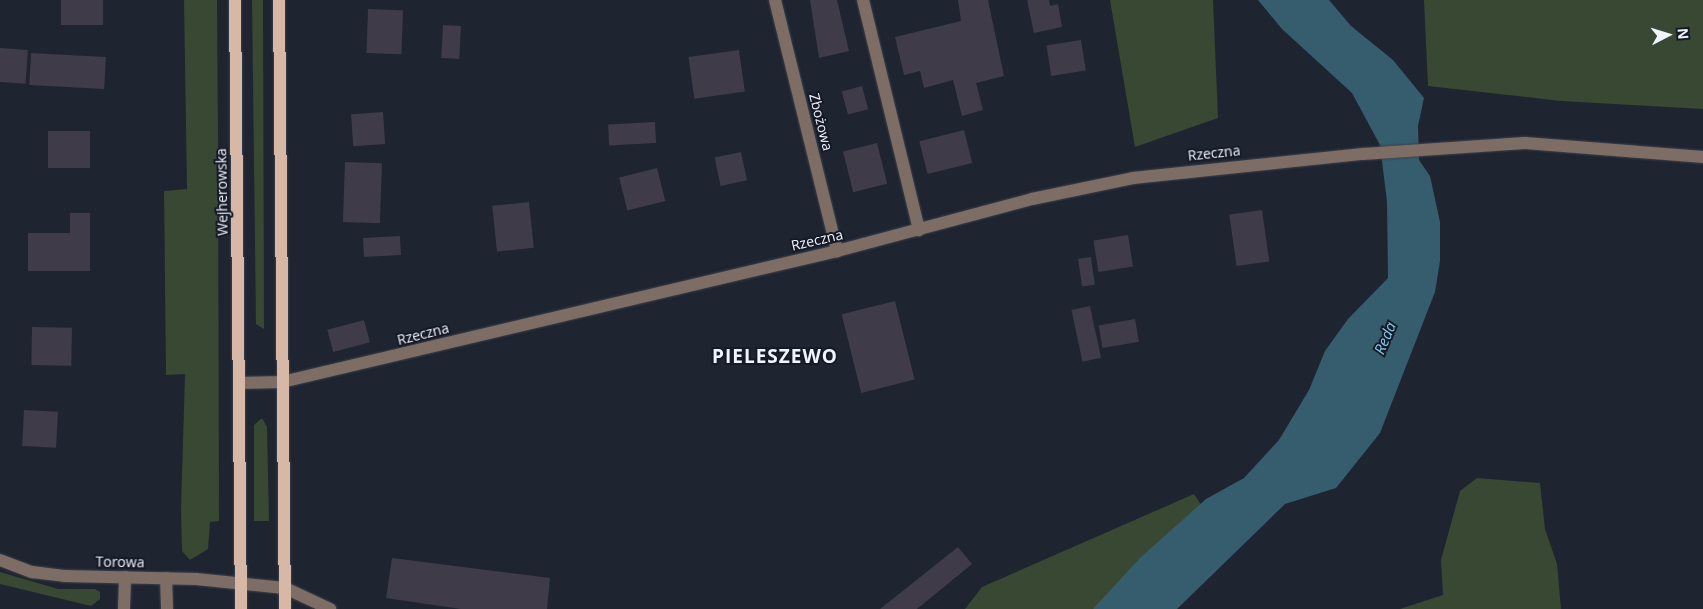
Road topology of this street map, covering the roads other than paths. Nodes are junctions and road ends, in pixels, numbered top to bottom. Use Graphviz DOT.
graph roads {
  1 [pos="235,0"];
  2 [pos="279,0"];
  3 [pos="775,0"];
  4 [pos="863,0"];
  5 [pos="1703,157"];
  6 [pos="919,230"];
  7 [pos="837,251"];
  8 [pos="282,382"];
  9 [pos="239,383"];
  10 [pos="0,560"];
  11 [pos="125,577"];
  12 [pos="166,578"];
  13 [pos="240,586"];
  14 [pos="284,588"];
  15 [pos="124,609"];
  16 [pos="167,609"];
  17 [pos="241,609"];
  18 [pos="284,609"];
  19 [pos="330,609"];
  1 -- 9 [label="main road, Wejherowska"];
  2 -- 8 [label="main road"];
  3 -- 7 [label="street, Zbożowa"];
  4 -- 6 [label="street"];
  5 -- 6 [label="street, Rzeczna"];
  6 -- 7 [label="street, Rzeczna"];
  7 -- 8 [label="street, Rzeczna"];
  8 -- 9 [label="street"];
  8 -- 14 [label="main road"];
  9 -- 13 [label="main road, Wejherowska"];
  10 -- 11 [label="street, Torowa"];
  11 -- 12 [label="street, Torowa"];
  11 -- 15 [label="street"];
  12 -- 13 [label="street, Torowa"];
  12 -- 16 [label="street"];
  13 -- 14 [label="street"];
  13 -- 17 [label="main road, Wejherowska"];
  14 -- 18 [label="main road"];
  14 -- 19 [label="street"];
}
